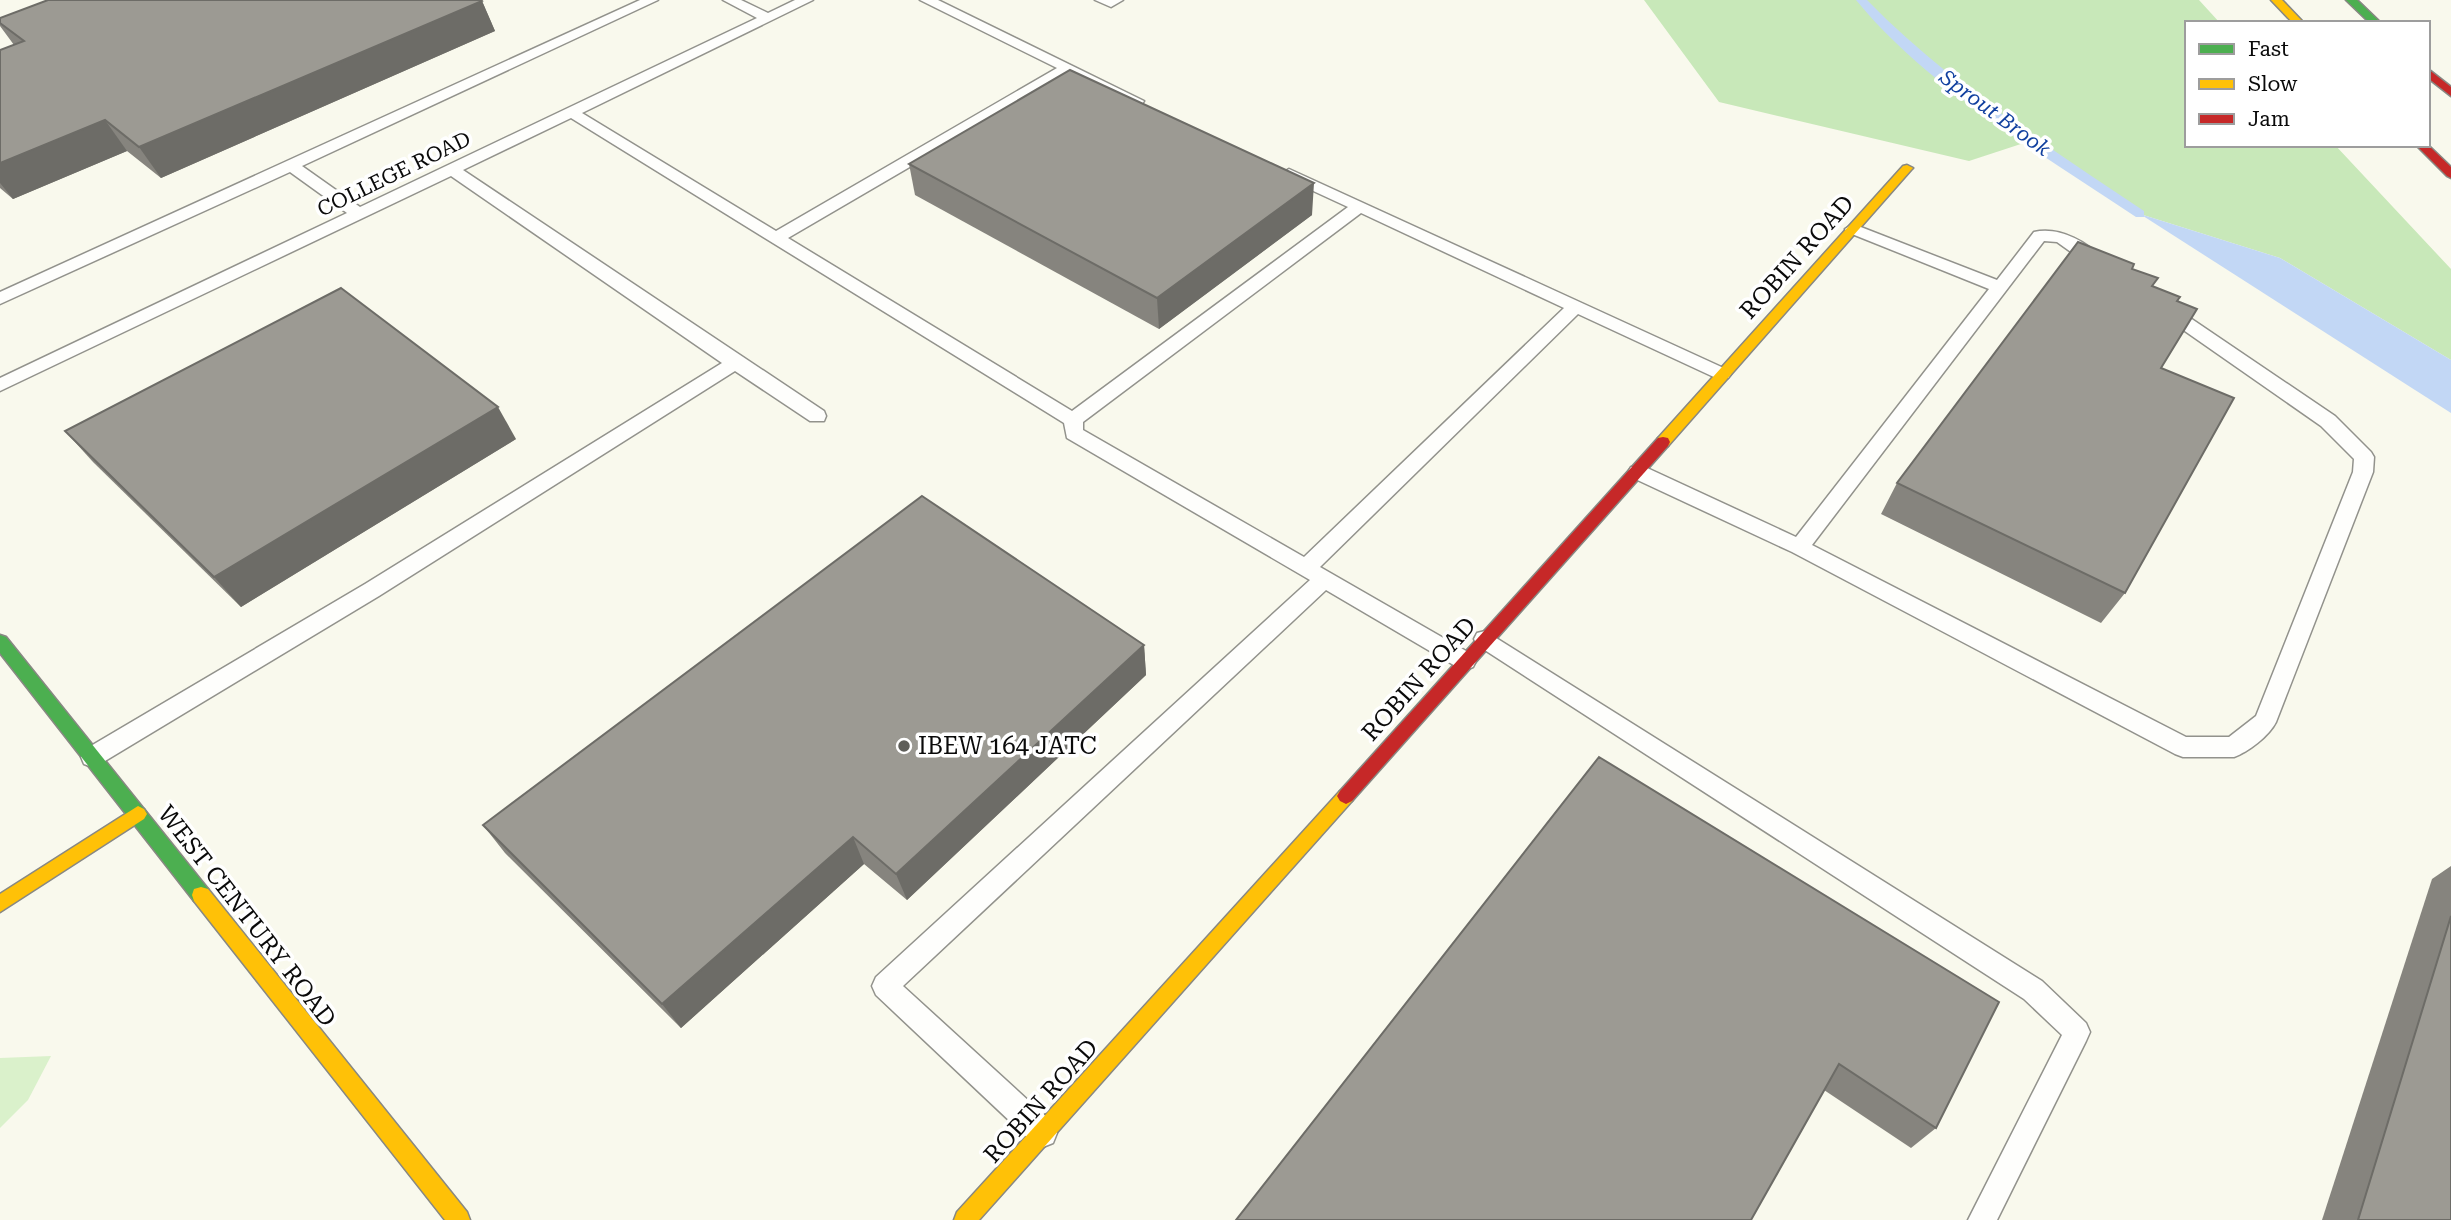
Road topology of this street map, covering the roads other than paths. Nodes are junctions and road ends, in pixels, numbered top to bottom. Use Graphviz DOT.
graph roads {
  1 [pos="650,0"];
  2 [pos="730,0"];
  3 [pos="806,0"];
  4 [pos="927,0"];
  5 [pos="1102,0"];
  6 [pos="1116,0"];
  7 [pos="2276,0"];
  8 [pos="2351,0"];
  9 [pos="768,18"];
  10 [pos="2297,21"];
  11 [pos="2374,21"];
  12 [pos="1068,68"];
  13 [pos="2430,74"];
  14 [pos="2451,93"];
  15 [pos="1156,110"];
  16 [pos="571,112"];
  17 [pos="2424,147"];
  18 [pos="289,164"];
  19 [pos="1270,165"];
  20 [pos="1907,168"];
  21 [pos="452,169"];
  22 [pos="2451,174"];
  23 [pos="1359,207"];
  24 [pos="359,214"];
  25 [pos="1853,229"];
  26 [pos="775,238"];
  27 [pos="2116,276"];
  28 [pos="2000,287"];
  29 [pos="0,299"];
  30 [pos="2150,299"];
  31 [pos="1576,306"];
  32 [pos="735,363"];
  33 [pos="1722,374"];
  34 [pos="0,385"];
  35 [pos="817,416"];
  36 [pos="1073,420"];
  37 [pos="1638,472"];
  38 [pos="1799,547"];
  39 [pos="1316,574"];
  40 [pos="1485,639"];
  41 [pos="0,641"];
  42 [pos="1465,661"];
  43 [pos="92,757"];
  44 [pos="138,814"];
  45 [pos="0,904"];
  46 [pos="1043,1133"];
  47 [pos="459,1220"];
  48 [pos="965,1220"];
  49 [pos="1982,1220"];
  1 -- 18 [label="lane"];
  2 -- 9 [label="lane"];
  3 -- 9 [label="lane, COLLEGE ROAD"];
  4 -- 12 [label="lane"];
  5 -- 6 [label="lane"];
  7 -- 10 [label="main road"];
  8 -- 11 [label="main road"];
  9 -- 16 [label="lane, COLLEGE ROAD"];
  12 -- 15 [label="lane"];
  12 -- 26 [label="lane"];
  13 -- 14 [label="main road"];
  16 -- 21 [label="lane, COLLEGE ROAD"];
  16 -- 26 [label="lane"];
  17 -- 22 [label="main road"];
  18 -- 24 [label="lane"];
  18 -- 29 [label="lane"];
  19 -- 23 [label="lane"];
  20 -- 25 [label="main road, ROBIN ROAD"];
  21 -- 24 [label="lane, COLLEGE ROAD"];
  21 -- 32 [label="lane"];
  23 -- 31 [label="lane"];
  23 -- 36 [label="lane"];
  24 -- 34 [label="lane, COLLEGE ROAD"];
  25 -- 28 [label="lane"];
  25 -- 33 [label="main road, ROBIN ROAD"];
  26 -- 36 [label="lane"];
  27 -- 28 [label="lane"];
  28 -- 38 [label="lane"];
  30 -- 38 [label="lane"];
  31 -- 33 [label="lane"];
  31 -- 39 [label="lane"];
  32 -- 35 [label="lane"];
  32 -- 43 [label="lane"];
  33 -- 37 [label="main road, ROBIN ROAD"];
  36 -- 39 [label="lane"];
  37 -- 38 [label="lane"];
  37 -- 40 [label="main road, ROBIN ROAD"];
  39 -- 42 [label="lane"];
  39 -- 46 [label="lane"];
  40 -- 42 [label="main road, ROBIN ROAD"];
  40 -- 49 [label="lane"];
  41 -- 43 [label="main road, WEST CENTURY ROAD"];
  42 -- 46 [label="main road, ROBIN ROAD"];
  43 -- 44 [label="main road, WEST CENTURY ROAD"];
  44 -- 45 [label="main road"];
  44 -- 47 [label="main road, WEST CENTURY ROAD"];
  46 -- 48 [label="main road, ROBIN ROAD"];
}
